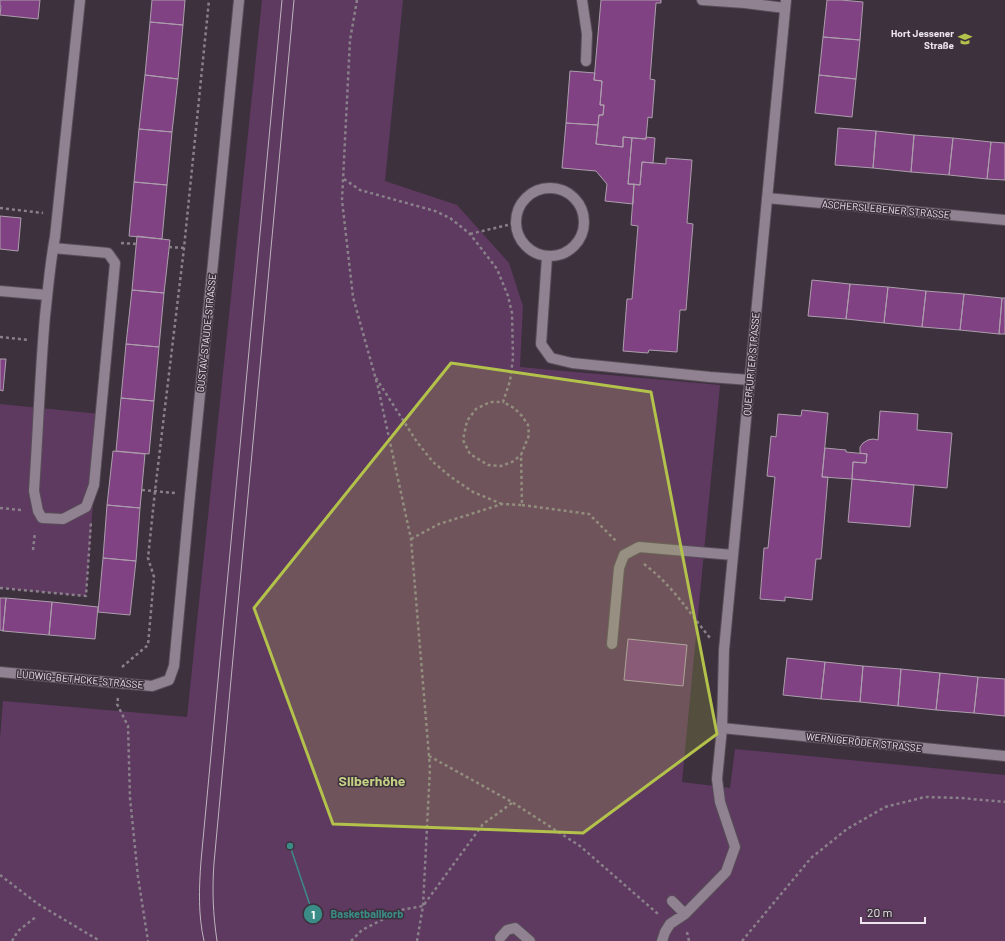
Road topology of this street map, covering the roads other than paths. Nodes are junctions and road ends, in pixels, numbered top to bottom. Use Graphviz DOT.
graph roads {
  1 [pos="80,0"];
  2 [pos="239,0"];
  3 [pos="582,0"];
  4 [pos="702,0"];
  5 [pos="786,4"];
  6 [pos="586,61"];
  7 [pos="767,198"];
  8 [pos="1005,220"];
  9 [pos="53,248"];
  10 [pos="547,256"];
  11 [pos="0,291"];
  12 [pos="47,295"];
  13 [pos="750,380"];
  14 [pos="733,555"];
  15 [pos="612,644"];
  16 [pos="174,666"];
  17 [pos="0,672"];
  18 [pos="722,728"];
  19 [pos="1005,756"];
  20 [pos="672,901"];
  21 [pos="685,914"];
  22 [pos="500,938"];
  23 [pos="530,941"];
  24 [pos="662,941"];
  1 -- 9 [label="street"];
  2 -- 16 [label="street, GUSTAV-STAUDE-STRASSE"];
  3 -- 6 [label="street"];
  4 -- 5 [label="street"];
  5 -- 7 [label="street, QUERFURTER STRASSE"];
  7 -- 8 [label="street, ASCHERSLEBENER STRASSE"];
  7 -- 13 [label="street, QUERFURTER STRASSE"];
  9 -- 12 [label="street"];
  9 -- 12 [label="street"];
  10 -- 10 [label="street"];
  10 -- 13 [label="street"];
  11 -- 12 [label="street"];
  13 -- 14 [label="street, QUERFURTER STRASSE"];
  14 -- 15 [label="street"];
  14 -- 18 [label="street, QUERFURTER STRASSE"];
  16 -- 17 [label="street, LUDWIG-BETHCKE-STRASSE"];
  18 -- 19 [label="street, WERNIGERÖDER STRASSE"];
  18 -- 21 [label="street, QUERFURTER STRASSE"];
  20 -- 21 [label="street"];
  21 -- 24 [label="street, QUERFURTER STRASSE"];
  22 -- 23 [label="street"];
}
